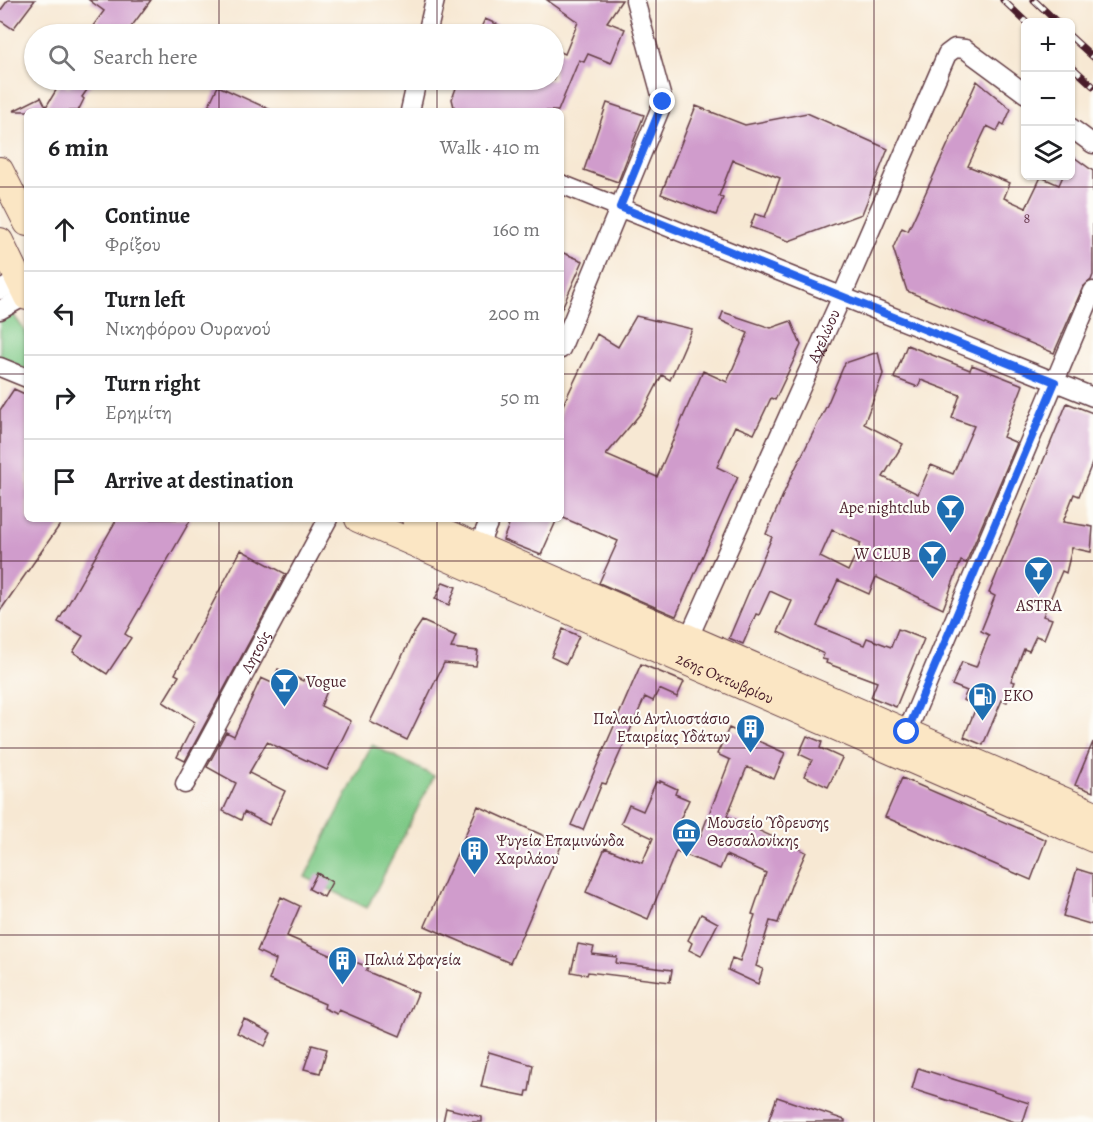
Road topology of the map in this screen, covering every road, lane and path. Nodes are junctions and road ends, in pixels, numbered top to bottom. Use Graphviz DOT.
graph roads {
  1 [pos="435,0"];
  2 [pos="635,0"];
  3 [pos="429,24"];
  4 [pos="415,90"];
  5 [pos="1021,90"];
  6 [pos="411,108"];
  7 [pos="1075,130"];
  8 [pos="1093,144"];
  9 [pos="0,170"];
  10 [pos="564,185"];
  11 [pos="620,207"];
  12 [pos="24,217"];
  13 [pos="0,241"];
  14 [pos="21,289"];
  15 [pos="1093,291"];
  16 [pos="842,296"];
  17 [pos="0,310"];
  18 [pos="564,342"];
  19 [pos="3,368"];
  20 [pos="24,377"];
  21 [pos="1055,382"];
  22 [pos="1093,397"];
  23 [pos="326,522"];
  24 [pos="367,522"];
  25 [pos="420,522"];
  26 [pos="489,522"];
  27 [pos="473,557"];
  28 [pos="689,637"];
  29 [pos="907,732"];
  30 [pos="185,784"];
  31 [pos="1093,813"];
  32 [pos="1093,839"];
  1 -- 3 [label="street"];
  2 -- 11 [label="street"];
  4 -- 6 [label="street"];
  5 -- 16 [label="street, Αχελώου"];
  7 -- 8 [label="street"];
  9 -- 12 [label="main road"];
  10 -- 11 [label="street"];
  11 -- 16 [label="street"];
  11 -- 18 [label="street"];
  13 -- 14 [label="main road"];
  14 -- 17 [label="street"];
  15 -- 21 [label="street"];
  16 -- 21 [label="street"];
  16 -- 28 [label="street, Αχελώου"];
  19 -- 20 [label="street"];
  21 -- 22 [label="street"];
  21 -- 29 [label="street"];
  23 -- 30 [label="street, Λητούς"];
  24 -- 27 [label="main road, 26ης Οκτωβρίου"];
  25 -- 27 [label="main road, 26ης Οκτωβρίου"];
  26 -- 27 [label="street"];
  27 -- 28 [label="main road, 26ης Οκτωβρίου"];
  27 -- 32 [label="main road, 26ης Οκτωβρίου"];
  28 -- 29 [label="main road, 26ης Οκτωβρίου"];
  29 -- 31 [label="main road, 26ης Οκτωβρίου"];
}
